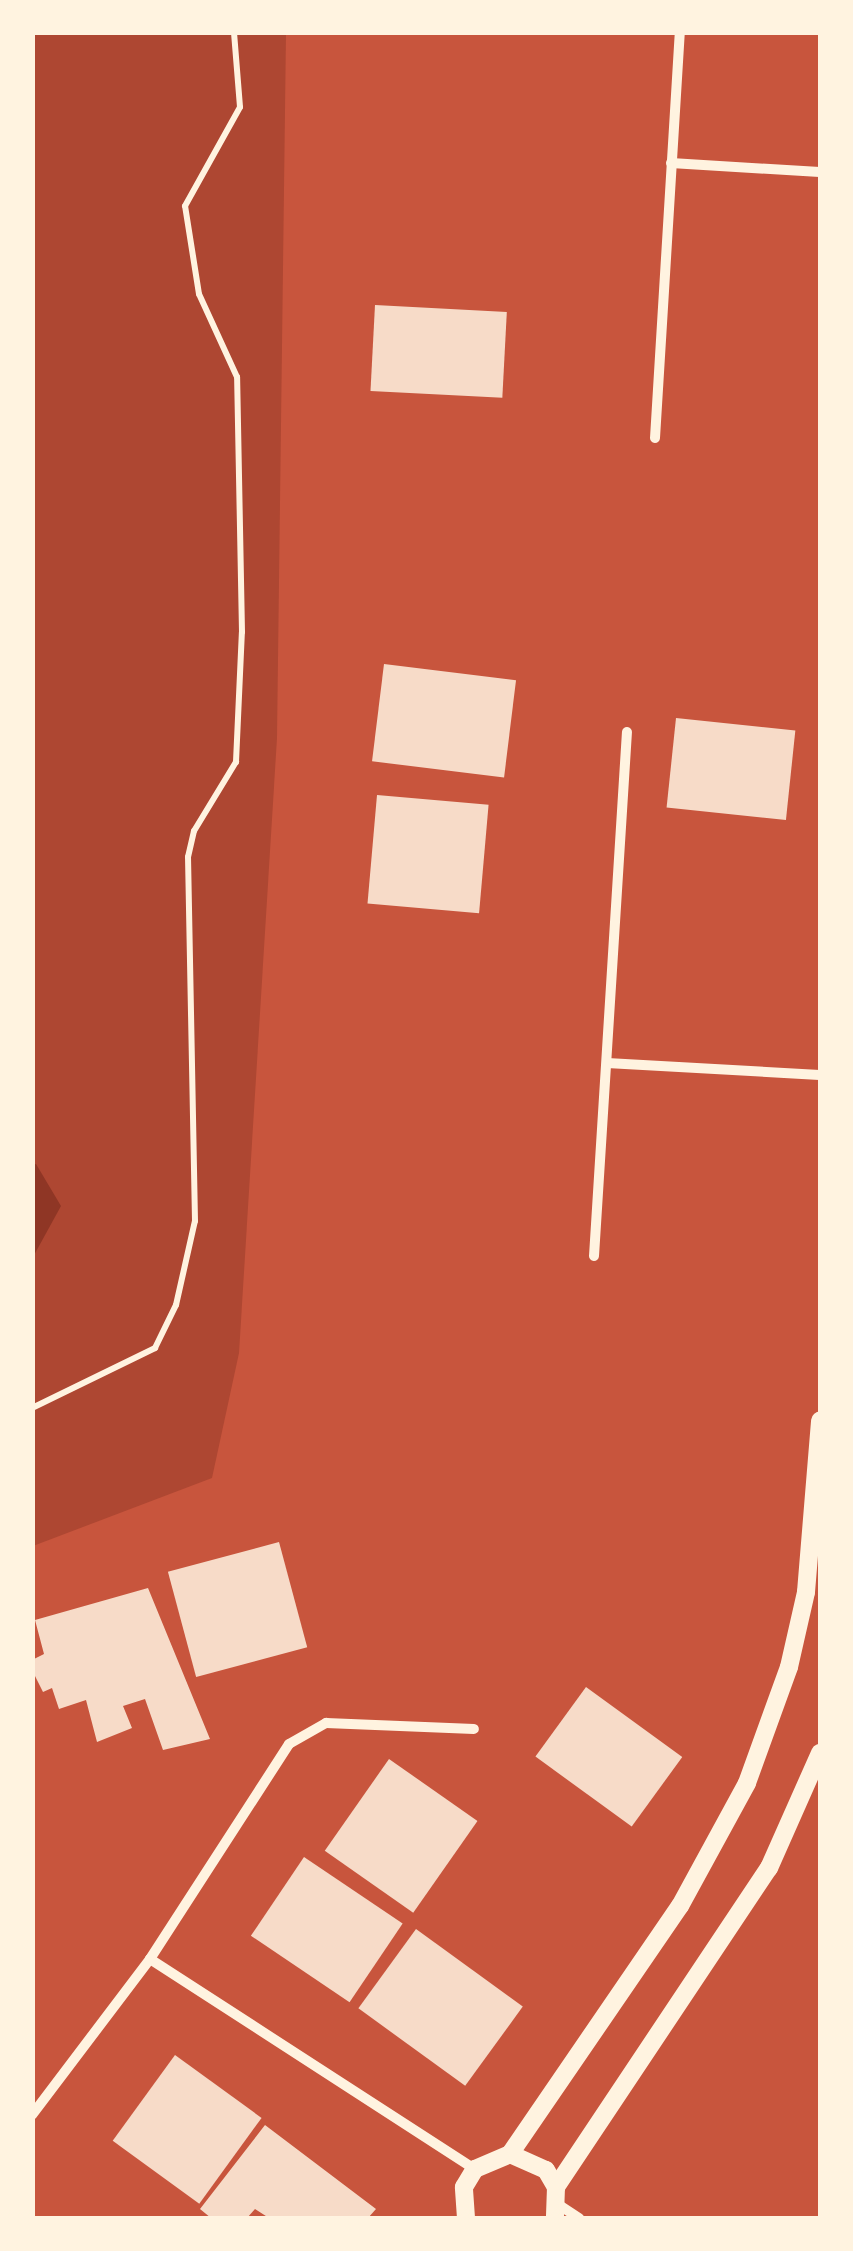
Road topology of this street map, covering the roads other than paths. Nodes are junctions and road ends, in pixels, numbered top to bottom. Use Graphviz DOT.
graph roads {
  1 [pos="680,32"];
  2 [pos="670,163"];
  3 [pos="820,172"];
  4 [pos="654,438"];
  5 [pos="627,732"];
  6 [pos="606,1064"];
  7 [pos="820,1075"];
  8 [pos="594,1256"];
  9 [pos="820,1421"];
  10 [pos="474,1730"];
  11 [pos="820,1753"];
  12 [pos="150,1959"];
  13 [pos="32,2114"];
  14 [pos="510,2154"];
  15 [pos="474,2169"];
  16 [pos="557,2204"];
  17 [pos="466,2218"];
  18 [pos="579,2218"];
  1 -- 2 [label="street"];
  2 -- 3 [label="street"];
  2 -- 4 [label="street"];
  5 -- 6 [label="street"];
  6 -- 7 [label="street"];
  6 -- 8 [label="street"];
  9 -- 14 [label="street"];
  10 -- 12 [label="street"];
  11 -- 16 [label="street"];
  12 -- 13 [label="street"];
  12 -- 15 [label="street"];
  14 -- 15 [label="street"];
  14 -- 16 [label="street"];
  15 -- 17 [label="street"];
  16 -- 18 [label="street"];
}
